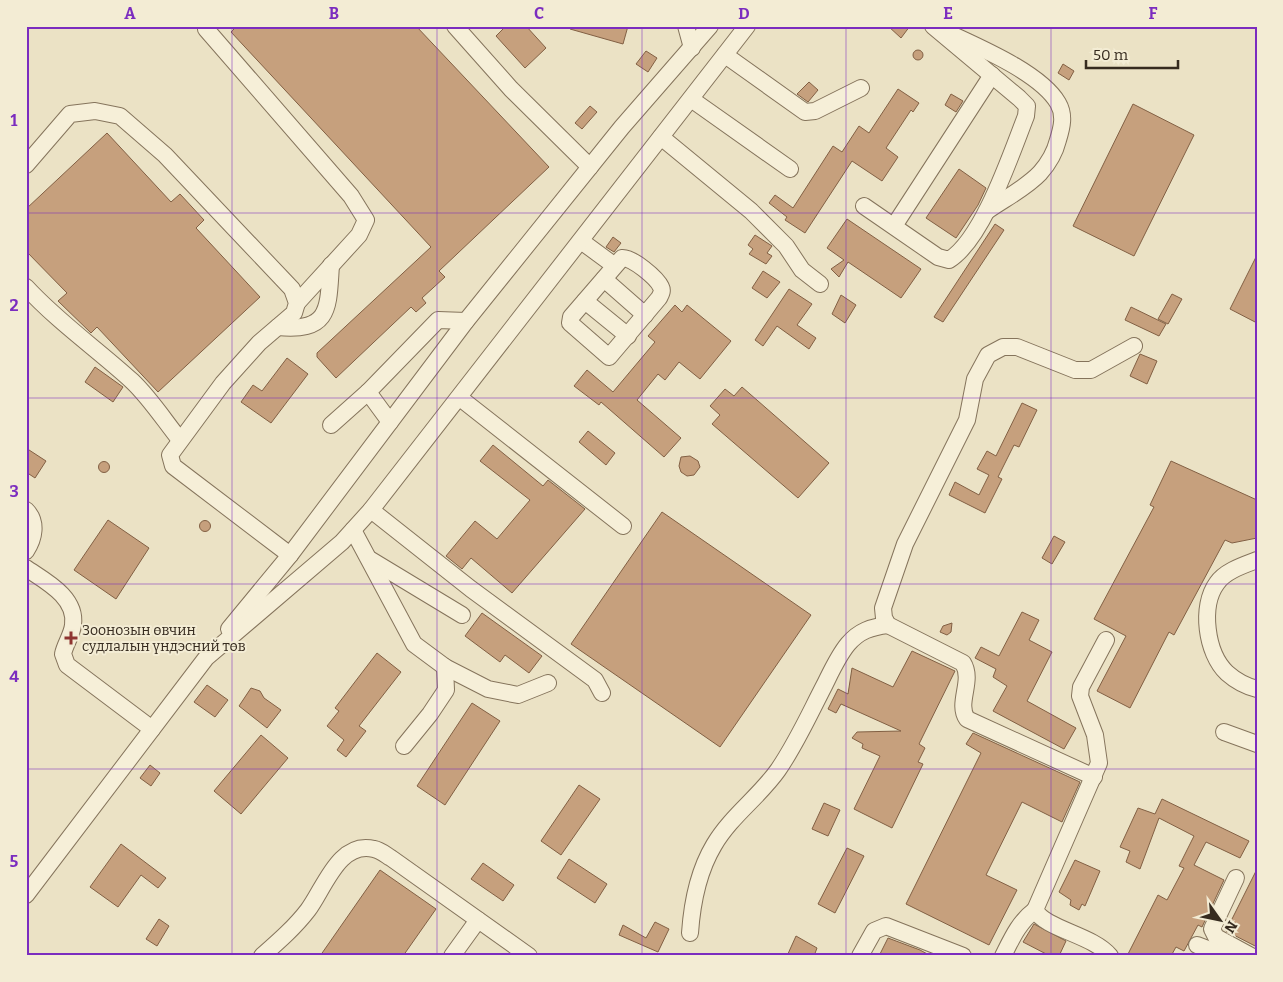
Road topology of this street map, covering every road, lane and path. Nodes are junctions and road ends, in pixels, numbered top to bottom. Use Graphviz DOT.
graph roads {
  1 [pos="207,26"];
  2 [pos="455,26"];
  3 [pos="686,26"];
  4 [pos="710,26"];
  5 [pos="747,26"];
  6 [pos="934,26"];
  7 [pos="692,48"];
  8 [pos="725,55"];
  9 [pos="992,75"];
  10 [pos="861,88"];
  11 [pos="691,99"];
  12 [pos="662,137"];
  13 [pos="26,166"];
  14 [pos="590,167"];
  15 [pos="790,169"];
  16 [pos="864,206"];
  17 [pos="986,212"];
  18 [pos="894,226"];
  19 [pos="581,242"];
  20 [pos="331,265"];
  21 [pos="615,266"];
  22 [pos="604,279"];
  23 [pos="820,284"];
  24 [pos="26,287"];
  25 [pos="585,301"];
  26 [pos="298,303"];
  27 [pos="645,315"];
  28 [pos="466,321"];
  29 [pos="278,327"];
  30 [pos="628,336"];
  31 [pos="1134,346"];
  32 [pos="368,392"];
  33 [pos="460,398"];
  34 [pos="390,422"];
  35 [pos="331,425"];
  36 [pos="180,440"];
  37 [pos="26,510"];
  38 [pos="371,510"];
  39 [pos="622,526"];
  40 [pos="353,530"];
  41 [pos="26,551"];
  42 [pos="290,555"];
  43 [pos="369,559"];
  44 [pos="1257,560"];
  45 [pos="26,568"];
  46 [pos="462,615"];
  47 [pos="888,625"];
  48 [pos="1106,640"];
  49 [pos="206,658"];
  50 [pos="445,667"];
  51 [pos="548,684"];
  52 [pos="1257,689"];
  53 [pos="602,693"];
  54 [pos="152,729"];
  55 [pos="1224,732"];
  56 [pos="1257,744"];
  57 [pos="404,746"];
  58 [pos="1094,777"];
  59 [pos="1236,878"];
  60 [pos="26,895"];
  61 [pos="1035,910"];
  62 [pos="478,920"];
  63 [pos="690,933"];
  64 [pos="1197,945"];
  65 [pos="262,956"];
  66 [pos="452,956"];
  67 [pos="529,956"];
  68 [pos="860,956"];
  69 [pos="962,956"];
  70 [pos="1003,956"];
  71 [pos="1110,956"];
  72 [pos="1226,956"];
  73 [pos="1251,956"];
  1 -- 20 [label="street"];
  2 -- 14 [label="street"];
  3 -- 7 [label="street"];
  4 -- 7 [label="street"];
  5 -- 8 [label="street"];
  6 -- 9 [label="street"];
  6 -- 17 [label="street"];
  7 -- 14 [label="street"];
  8 -- 10 [label="street"];
  8 -- 11 [label="street"];
  9 -- 17 [label="street"];
  9 -- 18 [label="street"];
  11 -- 12 [label="street"];
  11 -- 15 [label="street"];
  12 -- 19 [label="street"];
  12 -- 23 [label="street"];
  13 -- 26 [label="street"];
  14 -- 28 [label="street"];
  16 -- 18 [label="street"];
  17 -- 18 [label="street"];
  19 -- 21 [label="street"];
  19 -- 33 [label="street"];
  20 -- 26 [label="street"];
  20 -- 29 [label="street"];
  21 -- 22 [label="street"];
  21 -- 27 [label="street"];
  22 -- 25 [label="street"];
  22 -- 27 [label="street"];
  24 -- 36 [label="street"];
  25 -- 30 [label="street"];
  25 -- 30 [label="street"];
  26 -- 29 [label="street"];
  27 -- 30 [label="street"];
  28 -- 32 [label="street"];
  28 -- 34 [label="street"];
  29 -- 36 [label="street"];
  31 -- 47 [label="street"];
  32 -- 34 [label="street"];
  32 -- 35 [label="street"];
  33 -- 38 [label="street"];
  33 -- 39 [label="street"];
  34 -- 42 [label="street"];
  36 -- 42 [label="street"];
  37 -- 41 [label="street"];
  38 -- 40 [label="street"];
  38 -- 53 [label="street"];
  40 -- 43 [label="street"];
  40 -- 49 [label="street"];
  42 -- 49 [label="street"];
  43 -- 46 [label="street"];
  43 -- 50 [label="street"];
  44 -- 52 [label="street"];
  45 -- 54 [label="street"];
  47 -- 58 [label="street"];
  47 -- 63 [label="street"];
  48 -- 58 [label="street"];
  49 -- 54 [label="street"];
  50 -- 51 [label="street"];
  50 -- 57 [label="street"];
  54 -- 60 [label="street"];
  55 -- 56 [label="street"];
  58 -- 61 [label="street"];
  59 -- 73 [label="street"];
  61 -- 70 [label="street"];
  61 -- 71 [label="street"];
  62 -- 65 [label="street"];
  62 -- 66 [label="street"];
  62 -- 67 [label="street"];
  64 -- 72 [label="street"];
  68 -- 69 [label="street"];
}
